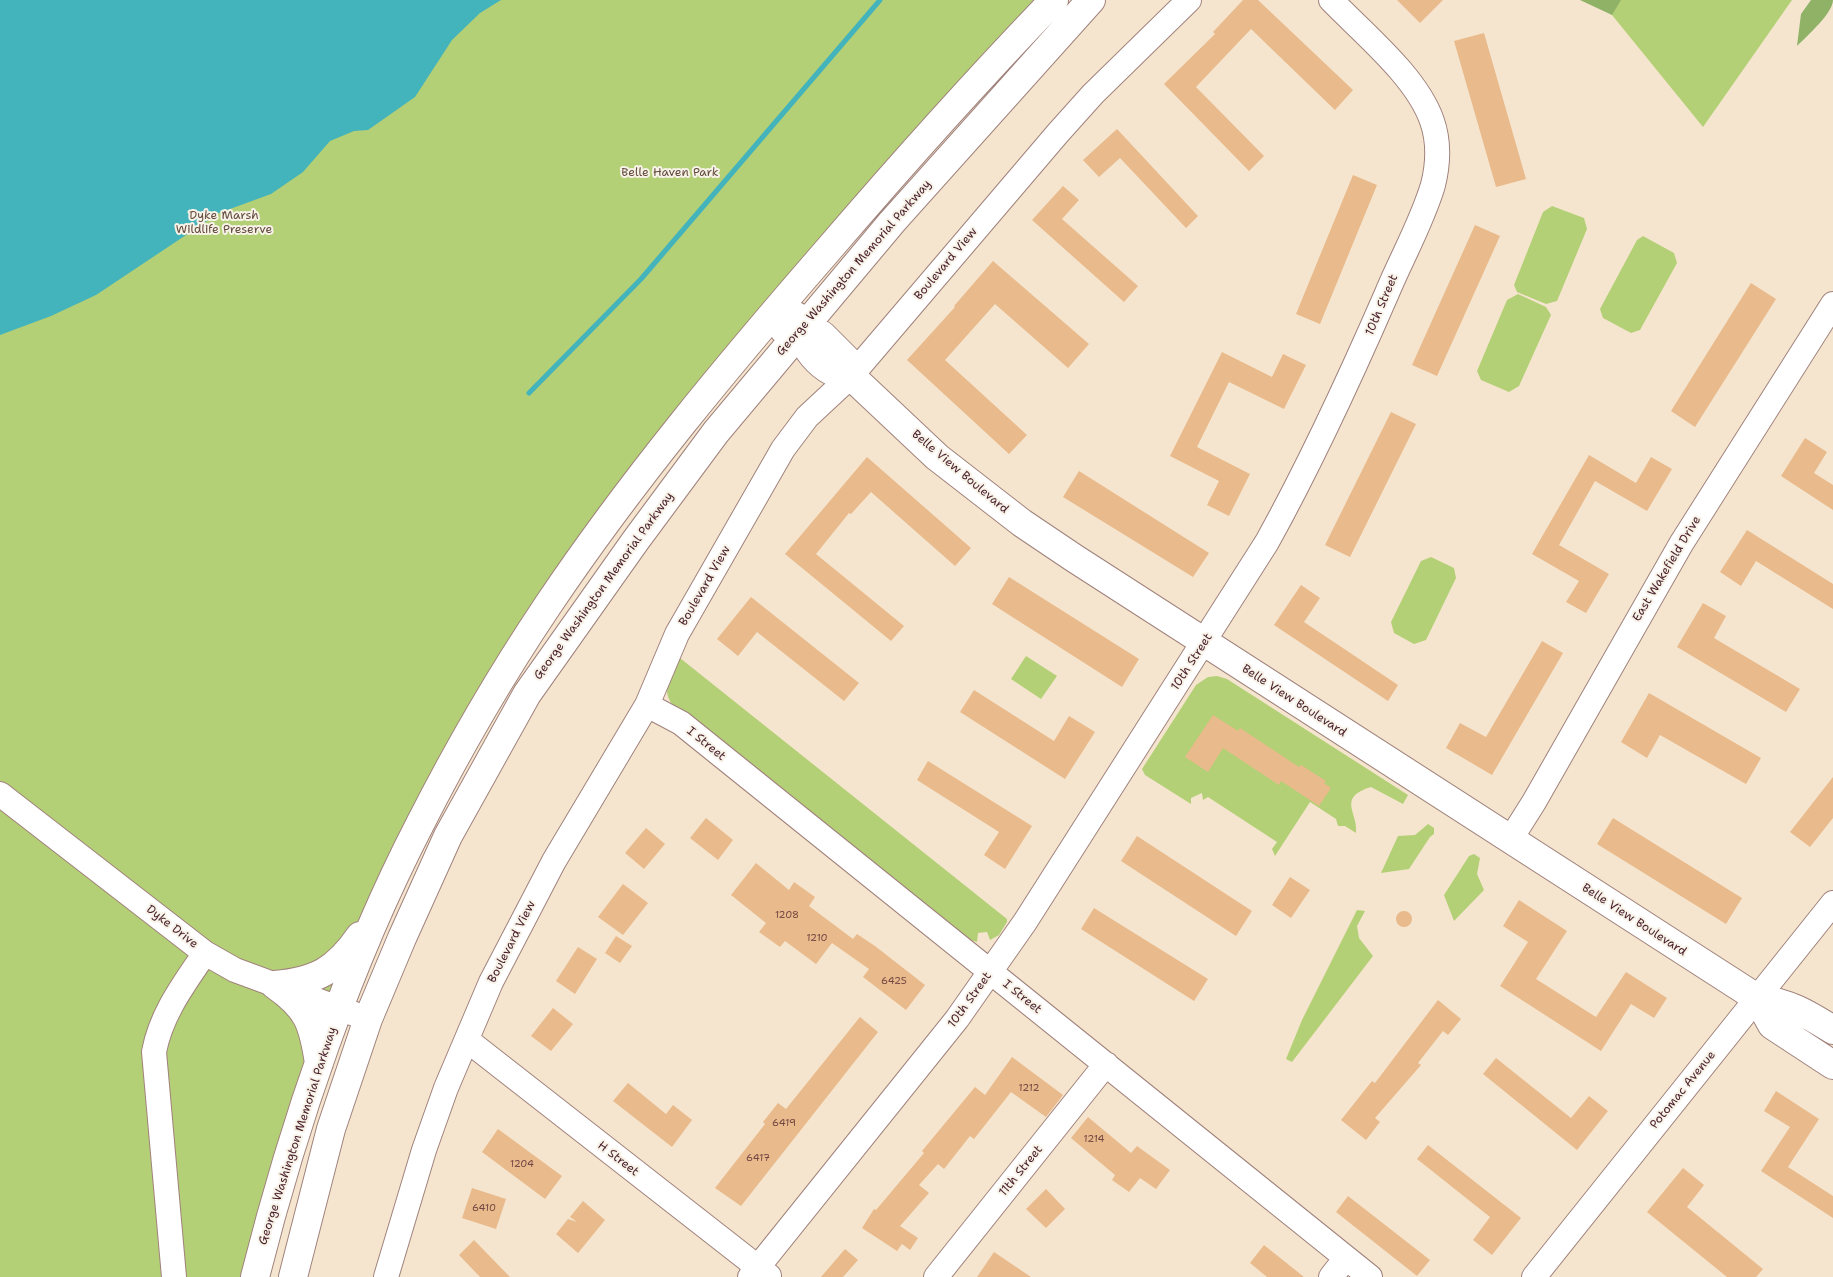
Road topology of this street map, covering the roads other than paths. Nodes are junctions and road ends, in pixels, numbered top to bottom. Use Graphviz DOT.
graph roads {
  1 [pos="1054,0"];
  2 [pos="1091,0"];
  3 [pos="1189,0"];
  4 [pos="1331,0"];
  5 [pos="822,257"];
  6 [pos="1833,304"];
  7 [pos="799,330"];
  8 [pos="752,338"];
  9 [pos="851,376"];
  10 [pos="1204,643"];
  11 [pos="647,705"];
  12 [pos="0,794"];
  13 [pos="1510,840"];
  14 [pos="384,900"];
  15 [pos="1833,903"];
  16 [pos="205,953"];
  17 [pos="990,971"];
  18 [pos="275,985"];
  19 [pos="1757,998"];
  20 [pos="340,1008"];
  21 [pos="368,1019"];
  22 [pos="1833,1030"];
  23 [pos="467,1040"];
  24 [pos="319,1063"];
  25 [pos="1106,1064"];
  26 [pos="1833,1065"];
  27 [pos="1346,1258"];
  28 [pos="759,1274"];
  29 [pos="174,1277"];
  30 [pos="255,1277"];
  31 [pos="293,1277"];
  32 [pos="386,1277"];
  33 [pos="936,1277"];
  34 [pos="1331,1277"];
  35 [pos="1370,1277"];
  36 [pos="1534,1277"];
  1 -- 5 [label="main road, George Washington Memorial Parkway"];
  2 -- 7 [label="main road, George Washington Memorial Parkway"];
  3 -- 9 [label="street, Boulevard View"];
  4 -- 10 [label="street, 10th Street"];
  5 -- 7 [label="main road"];
  5 -- 8 [label="main road, George Washington Memorial Parkway"];
  6 -- 13 [label="street, East Wakefield Drive"];
  7 -- 8 [label="main road"];
  7 -- 9 [label="main road, Belle View Boulevard"];
  7 -- 21 [label="main road, George Washington Memorial Parkway"];
  8 -- 14 [label="main road, George Washington Memorial Parkway"];
  9 -- 10 [label="main road, Belle View Boulevard"];
  9 -- 11 [label="street, Boulevard View"];
  10 -- 13 [label="main road, Belle View Boulevard"];
  10 -- 17 [label="street, 10th Street"];
  11 -- 17 [label="street, I Street"];
  11 -- 23 [label="street, Boulevard View"];
  12 -- 16 [label="street, Dyke Drive"];
  13 -- 19 [label="main road, Belle View Boulevard"];
  14 -- 18 [label="main road"];
  14 -- 20 [label="main road, George Washington Memorial Parkway"];
  15 -- 19 [label="street, Potomac Avenue"];
  16 -- 18 [label="street, Dyke Drive"];
  16 -- 29 [label="street"];
  17 -- 25 [label="street, I Street"];
  17 -- 28 [label="street, 10th Street"];
  18 -- 20 [label="street, Dyke Drive"];
  18 -- 24 [label="main road"];
  19 -- 22 [label="main road, Belle View Boulevard"];
  19 -- 26 [label="main road, Belle View Boulevard"];
  19 -- 36 [label="street, Potomac Avenue"];
  20 -- 21 [label="street, Dyke Drive"];
  20 -- 24 [label="main road, George Washington Memorial Parkway"];
  21 -- 31 [label="main road, George Washington Memorial Parkway"];
  23 -- 28 [label="street, H Street"];
  23 -- 32 [label="street, Boulevard View"];
  24 -- 30 [label="main road, George Washington Memorial Parkway"];
  25 -- 27 [label="street, I Street"];
  25 -- 33 [label="street, 11th Street"];
  27 -- 34 [label="street"];
  27 -- 35 [label="street, I Street"];
}
